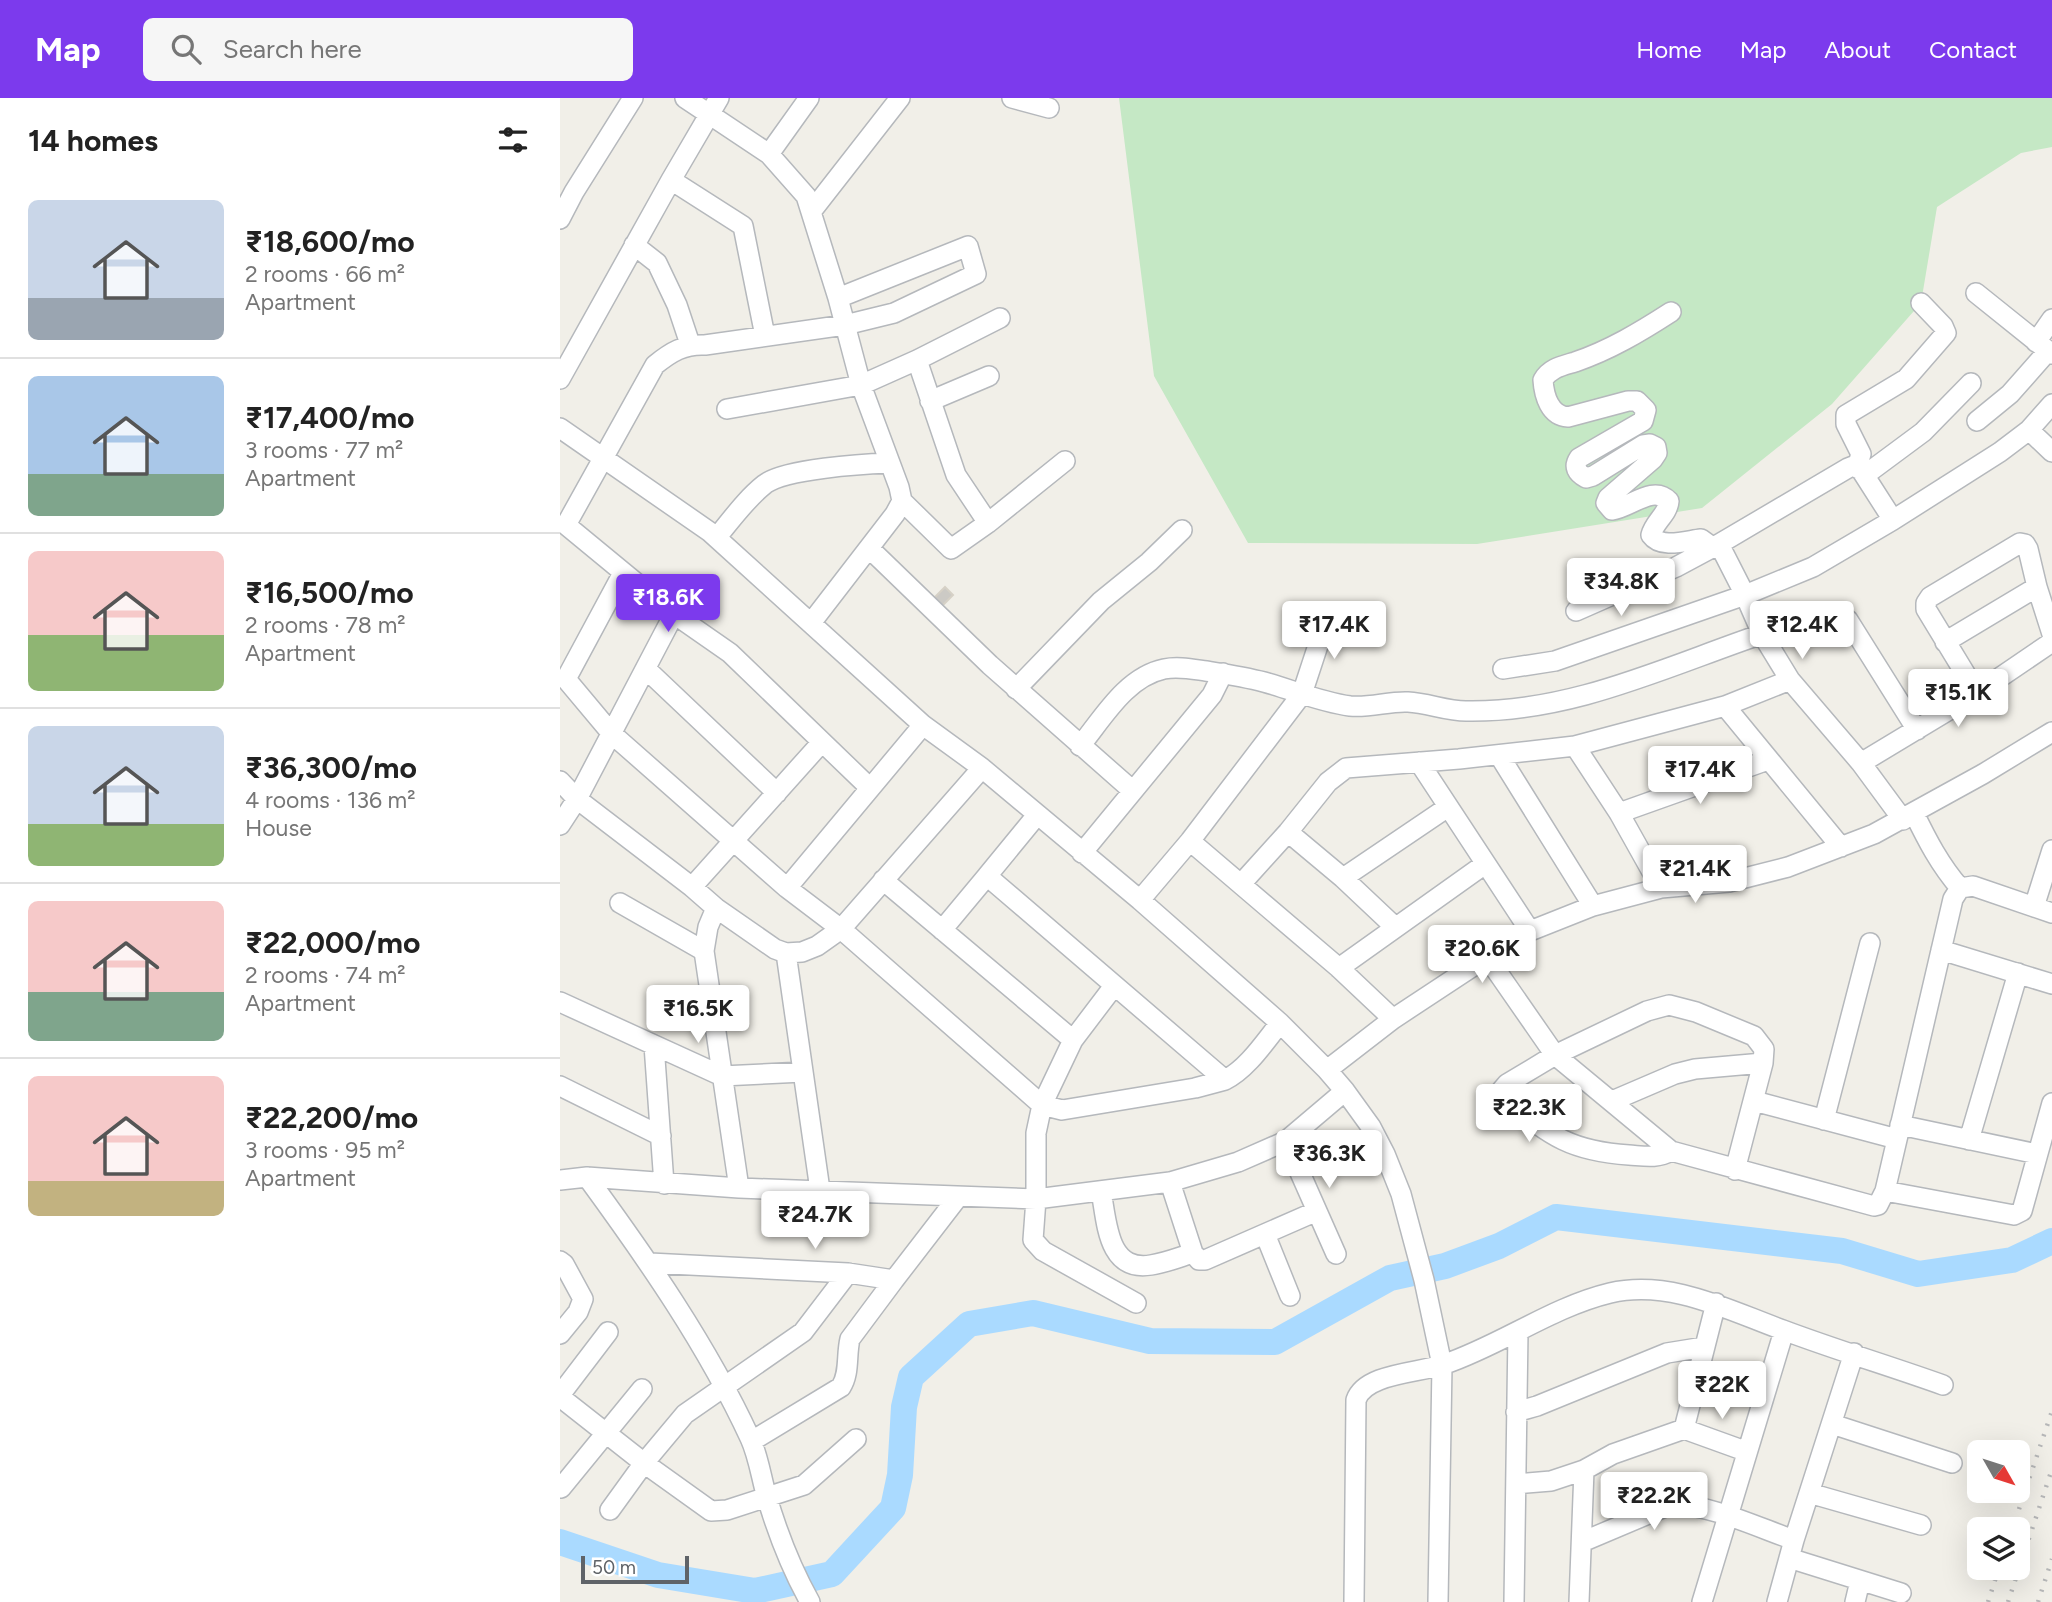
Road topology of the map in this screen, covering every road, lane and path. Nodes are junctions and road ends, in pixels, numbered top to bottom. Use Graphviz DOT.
graph roads {
  1 [pos="633,98"];
  2 [pos="685,98"];
  3 [pos="808,98"];
  4 [pos="900,98"];
  5 [pos="1012,98"];
  6 [pos="714,105"];
  7 [pos="1049,107"];
  8 [pos="769,155"];
  9 [pos="671,180"];
  10 [pos="811,212"];
  11 [pos="560,219"];
  12 [pos="634,244"];
  13 [pos="1976,293"];
  14 [pos="838,299"];
  15 [pos="1921,303"];
  16 [pos="1671,312"];
  17 [pos="1000,318"];
  18 [pos="2052,319"];
  19 [pos="845,325"];
  20 [pos="765,336"];
  21 [pos="690,344"];
  22 [pos="2045,349"];
  23 [pos="917,360"];
  24 [pos="989,376"];
  25 [pos="560,379"];
  26 [pos="1971,383"];
  27 [pos="861,385"];
  28 [pos="930,401"];
  29 [pos="2052,404"];
  30 [pos="727,409"];
  31 [pos="1977,421"];
  32 [pos="560,428"];
  33 [pos="2029,430"];
  34 [pos="2052,452"];
  35 [pos="603,458"];
  36 [pos="1065,461"];
  37 [pos="889,463"];
  38 [pos="1861,471"];
  39 [pos="902,501"];
  40 [pos="1893,520"];
  41 [pos="988,523"];
  42 [pos="1182,530"];
  43 [pos="563,531"];
  44 [pos="716,537"];
  45 [pos="1715,545"];
  46 [pos="870,549"];
  47 [pos="623,573"];
  48 [pos="2037,587"];
  49 [pos="1745,595"];
  50 [pos="1576,611"];
  51 [pos="674,614"];
  52 [pos="1328,615"];
  53 [pos="1848,620"];
  54 [pos="811,623"];
  55 [pos="1762,634"];
  56 [pos="2052,634"];
  57 [pos="1945,642"];
  58 [pos="2052,642"];
  59 [pos="646,669"];
  60 [pos="1503,669"];
  61 [pos="1223,673"];
  62 [pos="1790,680"];
  63 [pos="1016,689"];
  64 [pos="1977,693"];
  65 [pos="1302,694"];
  66 [pos="1725,705"];
  67 [pos="923,725"];
  68 [pos="1917,730"];
  69 [pos="2052,732"];
  70 [pos="612,734"];
  71 [pos="822,741"];
  72 [pos="1575,746"];
  73 [pos="1080,747"];
  74 [pos="1499,755"];
  75 [pos="1768,761"];
  76 [pos="1419,762"];
  77 [pos="1861,763"];
  78 [pos="982,768"];
  79 [pos="560,781"];
  80 [pos="870,788"];
  81 [pos="1133,791"];
  82 [pos="777,793"];
  83 [pos="577,799"];
  84 [pos="1448,807"];
  85 [pos="1619,813"];
  86 [pos="1037,815"];
  87 [pos="1908,816"];
  88 [pos="560,825"];
  89 [pos="1288,832"];
  90 [pos="734,841"];
  91 [pos="1190,841"];
  92 [pos="1841,847"];
  93 [pos="2052,850"];
  94 [pos="1082,853"];
  95 [pos="1485,864"];
  96 [pos="987,876"];
  97 [pos="1343,878"];
  98 [pos="884,880"];
  99 [pos="1241,884"];
  100 [pos="692,887"];
  101 [pos="786,888"];
  102 [pos="1661,888"];
  103 [pos="1960,888"];
  104 [pos="1140,900"];
  105 [pos="620,903"];
  106 [pos="1593,906"];
  107 [pos="716,908"];
  108 [pos="2043,910"];
  109 [pos="1395,927"];
  110 [pos="841,929"];
  111 [pos="942,930"];
  112 [pos="1530,931"];
  113 [pos="1870,943"];
  114 [pos="1941,950"];
  115 [pos="704,951"];
  116 [pos="786,953"];
  117 [pos="1487,957"];
  118 [pos="1339,968"];
  119 [pos="2018,973"];
  120 [pos="2052,984"];
  121 [pos="1114,986"];
  122 [pos="560,1002"];
  123 [pos="1394,1019"];
  124 [pos="1280,1023"];
  125 [pos="1073,1040"];
  126 [pos="654,1045"];
  127 [pos="1555,1055"];
  128 [pos="1763,1063"];
  129 [pos="1327,1070"];
  130 [pos="803,1072"];
  131 [pos="722,1076"];
  132 [pos="1225,1080"];
  133 [pos="560,1086"];
  134 [pos="1345,1091"];
  135 [pos="1612,1101"];
  136 [pos="1754,1101"];
  137 [pos="2052,1103"];
  138 [pos="1042,1105"];
  139 [pos="1824,1121"];
  140 [pos="1898,1132"];
  141 [pos="661,1136"];
  142 [pos="1969,1140"];
  143 [pos="1286,1141"];
  144 [pos="1671,1151"];
  145 [pos="2037,1154"];
  146 [pos="1735,1170"];
  147 [pos="587,1177"];
  148 [pos="560,1180"];
  149 [pos="1170,1182"];
  150 [pos="664,1184"];
  151 [pos="739,1188"];
  152 [pos="820,1190"];
  153 [pos="1101,1191"];
  154 [pos="1885,1191"];
  155 [pos="958,1197"];
  156 [pos="1036,1199"];
  157 [pos="1317,1212"];
  158 [pos="1265,1234"];
  159 [pos="1193,1253"];
  160 [pos="1336,1254"];
  161 [pos="560,1261"];
  162 [pos="650,1263"];
  163 [pos="848,1273"];
  164 [pos="894,1280"];
  165 [pos="1290,1296"];
  166 [pos="1136,1303"];
  167 [pos="1716,1303"];
  168 [pos="1784,1331"];
  169 [pos="608,1332"];
  170 [pos="1518,1332"];
  171 [pos="560,1334"];
  172 [pos="1704,1347"];
  173 [pos="1854,1353"];
  174 [pos="1442,1365"];
  175 [pos="1943,1385"];
  176 [pos="724,1386"];
  177 [pos="642,1389"];
  178 [pos="560,1396"];
  179 [pos="1516,1412"];
  180 [pos="1832,1424"];
  181 [pos="1684,1429"];
  182 [pos="606,1433"];
  183 [pos="856,1439"];
  184 [pos="752,1441"];
  185 [pos="1745,1451"];
  186 [pos="1952,1462"];
  187 [pos="644,1463"];
  188 [pos="1584,1470"];
  189 [pos="1516,1484"];
  190 [pos="561,1488"];
  191 [pos="1809,1493"];
  192 [pos="766,1496"];
  193 [pos="610,1510"];
  194 [pos="1726,1517"];
  195 [pos="1921,1525"];
  196 [pos="1582,1542"];
  197 [pos="1791,1549"];
  198 [pos="1860,1581"];
  199 [pos="1901,1593"];
  200 [pos="807,1597"];
  201 [pos="1354,1602"];
  202 [pos="1438,1602"];
  203 [pos="1514,1602"];
  204 [pos="1580,1602"];
  205 [pos="1702,1602"];
  206 [pos="1777,1602"];
  207 [pos="1855,1602"];
  1 -- 11 [label="street"];
  2 -- 6 [label="street"];
  3 -- 8 [label="street"];
  4 -- 10 [label="street"];
  5 -- 7 [label="street"];
  6 -- 8 [label="street"];
  6 -- 9 [label="street"];
  8 -- 10 [label="street"];
  9 -- 12 [label="street"];
  9 -- 20 [label="street"];
  10 -- 14 [label="street"];
  12 -- 21 [label="street"];
  12 -- 25 [label="street"];
  13 -- 22 [label="street"];
  14 -- 19 [label="street"];
  14 -- 19 [label="street"];
  15 -- 38 [label="street"];
  16 -- 45 [label="street"];
  17 -- 23 [label="street"];
  18 -- 22 [label="street"];
  19 -- 20 [label="street"];
  19 -- 27 [label="street"];
  20 -- 21 [label="street"];
  21 -- 35 [label="street"];
  22 -- 31 [label="street"];
  23 -- 27 [label="street"];
  23 -- 28 [label="street"];
  24 -- 28 [label="street"];
  26 -- 38 [label="street"];
  27 -- 30 [label="street"];
  27 -- 37 [label="street"];
  28 -- 41 [label="street"];
  29 -- 33 [label="street"];
  32 -- 35 [label="street"];
  33 -- 34 [label="street"];
  33 -- 40 [label="street"];
  35 -- 43 [label="street"];
  35 -- 44 [label="street"];
  36 -- 41 [label="street"];
  37 -- 39 [label="street"];
  37 -- 44 [label="street"];
  38 -- 40 [label="street"];
  38 -- 45 [label="street"];
  39 -- 41 [label="street"];
  39 -- 46 [label="street"];
  40 -- 49 [label="street"];
  42 -- 63 [label="street"];
  43 -- 47 [label="street"];
  44 -- 54 [label="street"];
  45 -- 49 [label="street"];
  45 -- 50 [label="street"];
  46 -- 54 [label="street"];
  46 -- 63 [label="street"];
  47 -- 51 [label="street"];
  47 -- 70 [label="street"];
  48 -- 56 [label="street"];
  48 -- 57 [label="street"];
  48 -- 57 [label="street"];
  49 -- 55 [label="street"];
  49 -- 60 [label="street"];
  51 -- 59 [label="street"];
  51 -- 71 [label="street"];
  52 -- 65 [label="street"];
  53 -- 68 [label="street"];
  54 -- 67 [label="street"];
  55 -- 62 [label="street"];
  55 -- 65 [label="street"];
  57 -- 64 [label="street"];
  58 -- 64 [label="street"];
  59 -- 70 [label="street"];
  59 -- 82 [label="street"];
  61 -- 65 [label="street"];
  61 -- 73 [label="street"];
  61 -- 81 [label="street"];
  62 -- 66 [label="street"];
  62 -- 77 [label="street"];
  63 -- 73 [label="street"];
  64 -- 68 [label="street"];
  65 -- 91 [label="street"];
  66 -- 72 [label="street"];
  66 -- 75 [label="street"];
  67 -- 78 [label="street"];
  67 -- 80 [label="street"];
  68 -- 77 [label="street"];
  69 -- 87 [label="street"];
  70 -- 83 [label="street"];
  70 -- 90 [label="street"];
  71 -- 80 [label="street"];
  71 -- 82 [label="street"];
  72 -- 74 [label="street"];
  72 -- 85 [label="street"];
  73 -- 81 [label="street"];
  74 -- 76 [label="street"];
  74 -- 106 [label="street"];
  75 -- 85 [label="street"];
  75 -- 92 [label="street"];
  76 -- 84 [label="street"];
  76 -- 89 [label="street"];
  77 -- 87 [label="street"];
  78 -- 86 [label="street"];
  78 -- 98 [label="street"];
  79 -- 83 [label="street"];
  80 -- 101 [label="street"];
  81 -- 94 [label="street"];
  82 -- 90 [label="street"];
  83 -- 88 [label="street"];
  83 -- 100 [label="street"];
  84 -- 95 [label="street"];
  84 -- 97 [label="street"];
  85 -- 102 [label="street"];
  86 -- 94 [label="street"];
  86 -- 96 [label="street"];
  87 -- 92 [label="street"];
  87 -- 103 [label="street"];
  89 -- 97 [label="street"];
  89 -- 99 [label="street"];
  90 -- 100 [label="street"];
  90 -- 101 [label="street"];
  91 -- 99 [label="street"];
  91 -- 104 [label="street"];
  92 -- 102 [label="street"];
  93 -- 108 [label="street"];
  94 -- 104 [label="street"];
  95 -- 109 [label="street"];
  95 -- 112 [label="street"];
  96 -- 111 [label="street"];
  96 -- 121 [label="street"];
  97 -- 109 [label="street"];
  98 -- 110 [label="street"];
  98 -- 111 [label="street"];
  99 -- 118 [label="street"];
  100 -- 107 [label="street"];
  101 -- 110 [label="street"];
  102 -- 106 [label="street"];
  103 -- 108 [label="street"];
  103 -- 114 [label="street"];
  104 -- 124 [label="street"];
  105 -- 115 [label="street"];
  106 -- 112 [label="street"];
  107 -- 115 [label="street"];
  107 -- 116 [label="street"];
  109 -- 118 [label="street"];
  110 -- 116 [label="street"];
  110 -- 138 [label="street"];
  111 -- 125 [label="street"];
  112 -- 117 [label="street"];
  113 -- 139 [label="street"];
  114 -- 119 [label="street"];
  114 -- 140 [label="street"];
  115 -- 131 [label="street"];
  116 -- 130 [label="street"];
  117 -- 123 [label="street"];
  117 -- 127 [label="street"];
  118 -- 123 [label="street"];
  119 -- 120 [label="street"];
  119 -- 142 [label="street"];
  121 -- 125 [label="street"];
  121 -- 132 [label="street"];
  122 -- 126 [label="street"];
  123 -- 129 [label="street"];
  124 -- 129 [label="street"];
  124 -- 132 [label="street"];
  125 -- 138 [label="street"];
  126 -- 131 [label="street"];
  126 -- 141 [label="street"];
  127 -- 128 [label="street"];
  127 -- 135 [label="street"];
  127 -- 144 [label="street"];
  128 -- 135 [label="street"];
  128 -- 136 [label="street"];
  129 -- 134 [label="street"];
  130 -- 131 [label="street"];
  130 -- 152 [label="street"];
  131 -- 151 [label="street"];
  132 -- 138 [label="street"];
  133 -- 141 [label="street"];
  134 -- 143 [label="street"];
  134 -- 174 [label="street"];
  135 -- 144 [label="street"];
  136 -- 139 [label="street"];
  136 -- 146 [label="street"];
  137 -- 145 [label="street"];
  138 -- 156 [label="street"];
  139 -- 140 [label="street"];
  140 -- 142 [label="street"];
  140 -- 154 [label="street"];
  141 -- 150 [label="street"];
  142 -- 145 [label="street"];
  143 -- 149 [label="street"];
  143 -- 157 [label="street"];
  144 -- 146 [label="street"];
  145 -- 154 [label="street"];
  146 -- 154 [label="street"];
  147 -- 148 [label="street"];
  147 -- 150 [label="street"];
  147 -- 162 [label="street"];
  149 -- 153 [label="street"];
  149 -- 159 [label="street"];
  150 -- 151 [label="street"];
  151 -- 152 [label="street"];
  152 -- 155 [label="street"];
  153 -- 156 [label="street"];
  153 -- 159 [label="street"];
  155 -- 156 [label="street"];
  155 -- 164 [label="street"];
  156 -- 166 [label="street"];
  157 -- 158 [label="street"];
  157 -- 160 [label="street"];
  158 -- 159 [label="street"];
  158 -- 165 [label="street"];
  161 -- 171 [label="street"];
  162 -- 163 [label="street"];
  162 -- 176 [label="street"];
  163 -- 164 [label="street"];
  163 -- 176 [label="street"];
  164 -- 184 [label="street"];
  167 -- 168 [label="street"];
  167 -- 170 [label="street"];
  167 -- 172 [label="street"];
  168 -- 173 [label="street"];
  168 -- 185 [label="street"];
  169 -- 178 [label="street"];
  170 -- 174 [label="street"];
  170 -- 179 [label="street"];
  172 -- 179 [label="street"];
  172 -- 181 [label="street"];
  173 -- 175 [label="street"];
  173 -- 180 [label="street"];
  174 -- 201 [label="street"];
  174 -- 202 [label="street"];
  176 -- 184 [label="street"];
  176 -- 187 [label="street"];
  177 -- 182 [label="street"];
  178 -- 182 [label="street"];
  179 -- 189 [label="street"];
  180 -- 186 [label="street"];
  180 -- 191 [label="street"];
  181 -- 185 [label="street"];
  181 -- 188 [label="street"];
  182 -- 187 [label="street"];
  182 -- 190 [label="street"];
  183 -- 192 [label="street"];
  184 -- 192 [label="street"];
  185 -- 194 [label="street"];
  187 -- 192 [label="street"];
  187 -- 193 [label="street"];
  188 -- 189 [label="street"];
  188 -- 196 [label="street"];
  189 -- 203 [label="street"];
  191 -- 195 [label="street"];
  191 -- 197 [label="street"];
  192 -- 200 [label="street"];
  194 -- 196 [label="street"];
  194 -- 197 [label="street"];
  194 -- 205 [label="street"];
  196 -- 204 [label="street"];
  197 -- 198 [label="street"];
  197 -- 206 [label="street"];
  198 -- 199 [label="street"];
  198 -- 207 [label="street"];
}
